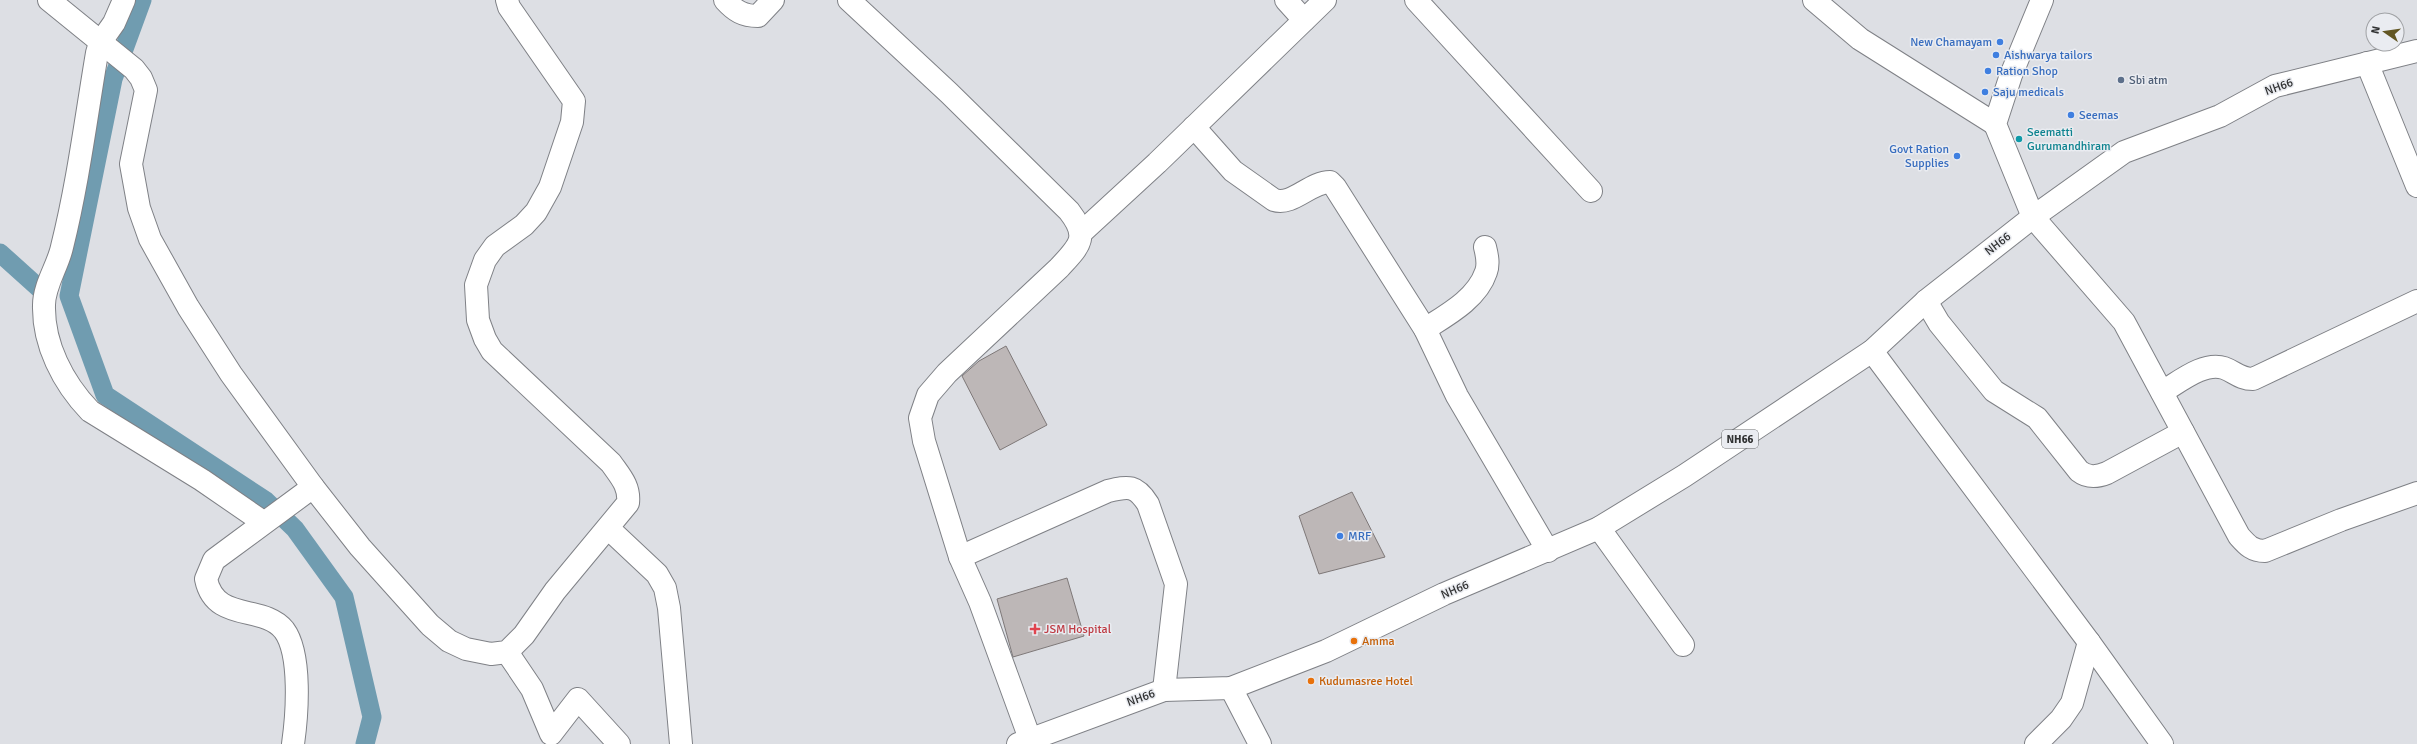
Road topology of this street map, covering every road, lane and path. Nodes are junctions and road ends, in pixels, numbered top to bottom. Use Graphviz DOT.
graph roads {
  1 [pos="49,0"];
  2 [pos="124,0"];
  3 [pos="507,0"];
  4 [pos="725,0"];
  5 [pos="773,0"];
  6 [pos="849,0"];
  7 [pos="1286,0"];
  8 [pos="1325,0"];
  9 [pos="1416,0"];
  10 [pos="1814,0"];
  11 [pos="2042,0"];
  12 [pos="1304,20"];
  13 [pos="102,45"];
  14 [pos="2417,51"];
  15 [pos="2367,63"];
  16 [pos="1995,124"];
  17 [pos="1194,127"];
  18 [pos="2417,186"];
  19 [pos="1591,191"];
  20 [pos="2033,217"];
  21 [pos="1082,232"];
  22 [pos="1485,247"];
  23 [pos="1926,301"];
  24 [pos="2417,302"];
  25 [pos="1425,329"];
  26 [pos="1872,351"];
  27 [pos="2162,392"];
  28 [pos="2183,432"];
  29 [pos="313,487"];
  30 [pos="2417,494"];
  31 [pos="266,520"];
  32 [pos="608,528"];
  33 [pos="1599,528"];
  34 [pos="1548,551"];
  35 [pos="960,557"];
  36 [pos="2089,642"];
  37 [pos="1683,645"];
  38 [pos="507,652"];
  39 [pos="1231,688"];
  40 [pos="1164,690"];
  41 [pos="1024,742"];
  42 [pos="293,744"];
  43 [pos="619,744"];
  44 [pos="681,744"];
  45 [pos="1260,744"];
  46 [pos="2036,744"];
  47 [pos="2162,744"];
  1 -- 13 [label="main road"];
  2 -- 13 [label="main road"];
  3 -- 32 [label="main road"];
  4 -- 5 [label="main road"];
  6 -- 21 [label="main road"];
  7 -- 12 [label="main road"];
  8 -- 12 [label="main road"];
  9 -- 19 [label="main road"];
  10 -- 16 [label="main road"];
  11 -- 16 [label="main road"];
  12 -- 17 [label="main road"];
  13 -- 29 [label="main road"];
  13 -- 31 [label="main road"];
  14 -- 15 [label="main road, NH66 / NH66"];
  15 -- 18 [label="main road"];
  15 -- 20 [label="main road, NH66 / NH66"];
  16 -- 20 [label="main road"];
  17 -- 21 [label="main road"];
  17 -- 25 [label="main road"];
  20 -- 23 [label="main road, NH66 / NH66"];
  20 -- 27 [label="main road"];
  21 -- 35 [label="main road"];
  22 -- 25 [label="main road"];
  23 -- 26 [label="main road, NH66 / NH66"];
  23 -- 28 [label="main road"];
  24 -- 27 [label="main road"];
  25 -- 34 [label="main road"];
  26 -- 33 [label="main road, NH66 / NH66"];
  26 -- 36 [label="main road"];
  27 -- 28 [label="main road"];
  28 -- 30 [label="main road"];
  29 -- 31 [label="main road"];
  29 -- 38 [label="main road"];
  31 -- 42 [label="main road"];
  32 -- 38 [label="main road"];
  32 -- 44 [label="main road"];
  33 -- 34 [label="main road, NH66 / NH66"];
  33 -- 37 [label="main road"];
  34 -- 39 [label="main road, NH66 / NH66"];
  35 -- 40 [label="main road"];
  35 -- 41 [label="main road"];
  36 -- 46 [label="main road"];
  36 -- 47 [label="main road"];
  38 -- 43 [label="main road"];
  39 -- 40 [label="main road, NH66 / NH66"];
  39 -- 45 [label="main road"];
  40 -- 41 [label="main road, NH66 / NH66"];
}
